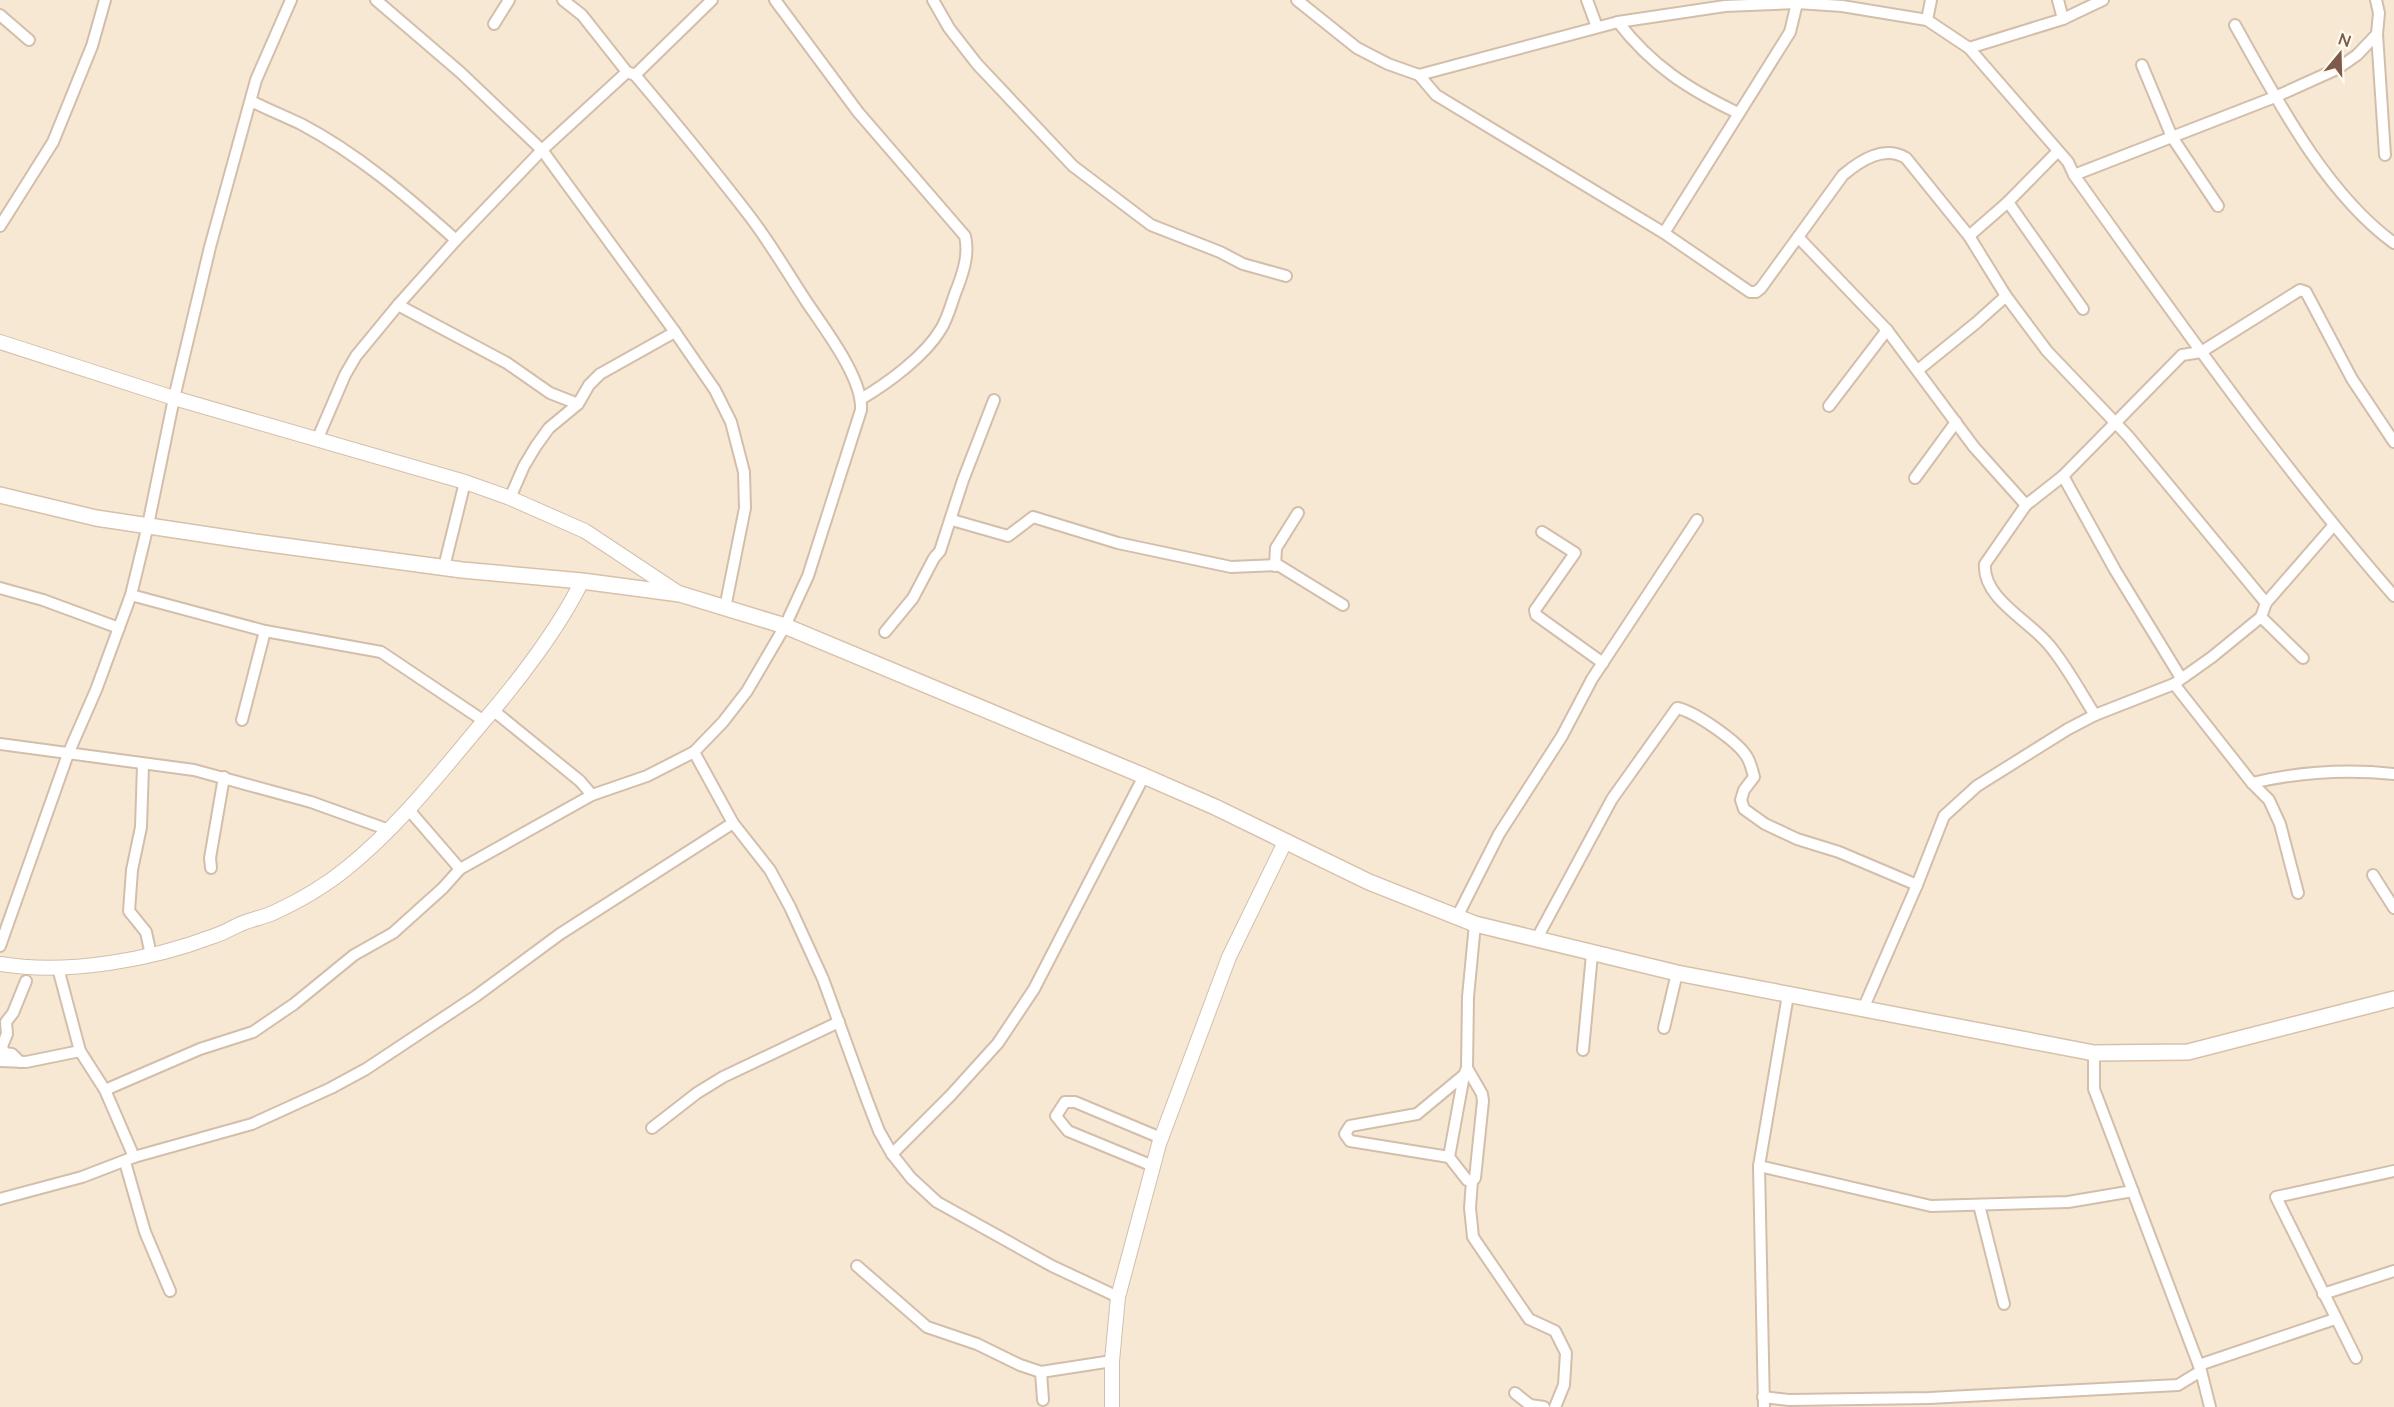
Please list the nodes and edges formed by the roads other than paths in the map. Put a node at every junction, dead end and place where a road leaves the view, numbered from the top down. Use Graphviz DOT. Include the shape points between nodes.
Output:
graph roads {
  1 [pos="105,0"];
  2 [pos="291,0"];
  3 [pos="376,0"];
  4 [pos="509,0"];
  5 [pos="563,0"];
  6 [pos="711,0"];
  7 [pos="775,0"];
  8 [pos="933,0"];
  9 [pos="1297,0"];
  10 [pos="1587,0"];
  11 [pos="1931,0"];
  12 [pos="2058,0"];
  13 [pos="2103,0"];
  14 [pos="2376,0"];
  15 [pos="1724,3"];
  16 [pos="1797,3"];
  17 [pos="1843,3"];
  18 [pos="0,15"];
  19 [pos="2063,19"];
  20 [pos="1927,20"];
  21 [pos="1618,22"];
  22 [pos="494,24"];
  23 [pos="2235,25"];
  24 [pos="1597,27"];
  25 [pos="2377,34"];
  26 [pos="29,40"];
  27 [pos="1969,48"];
  28 [pos="2142,65"];
  29 [pos="631,74"];
  30 [pos="1419,75"];
  31 [pos="2275,97"];
  32 [pos="250,101"];
  33 [pos="1738,113"];
  34 [pos="2172,137"];
  35 [pos="542,150"];
  36 [pos="2058,151"];
  37 [pos="2385,155"];
  38 [pos="2074,176"];
  39 [pos="2008,202"];
  40 [pos="2218,206"];
  41 [pos="0,226"];
  42 [pos="1664,232"];
  43 [pos="1969,236"];
  44 [pos="1798,237"];
  45 [pos="456,240"];
  46 [pos="2394,243"];
  47 [pos="1287,276"];
  48 [pos="2006,296"];
  49 [pos="398,305"];
  50 [pos="2083,309"];
  51 [pos="1887,330"];
  52 [pos="675,332"];
  53 [pos="0,342"];
  54 [pos="2201,352"];
  55 [pos="1918,370"];
  56 [pos="174,398"];
  57 [pos="861,399"];
  58 [pos="994,400"];
  59 [pos="578,404"];
  60 [pos="1829,406"];
  61 [pos="1956,422"];
  62 [pos="2115,422"];
  63 [pos="317,440"];
  64 [pos="2394,442"];
  65 [pos="2063,476"];
  66 [pos="1915,478"];
  67 [pos="465,482"];
  68 [pos="0,495"];
  69 [pos="510,498"];
  70 [pos="2026,505"];
  71 [pos="1298,513"];
  72 [pos="951,520"];
  73 [pos="1697,520"];
  74 [pos="148,525"];
  75 [pos="2333,526"];
  76 [pos="1542,532"];
  77 [pos="1275,566"];
  78 [pos="444,567"];
  79 [pos="582,581"];
  80 [pos="0,588"];
  81 [pos="680,594"];
  82 [pos="131,595"];
  83 [pos="2394,596"];
  84 [pos="2266,603"];
  85 [pos="1343,605"];
  86 [pos="725,608"];
  87 [pos="2261,617"];
  88 [pos="785,626"];
  89 [pos="119,628"];
  90 [pos="265,631"];
  91 [pos="885,632"];
  92 [pos="2303,658"];
  93 [pos="1603,663"];
  94 [pos="2178,681"];
  95 [pos="2095,715"];
  96 [pos="489,716"];
  97 [pos="242,720"];
  98 [pos="0,744"];
  99 [pos="694,752"];
  100 [pos="68,754"];
  101 [pos="143,765"];
  102 [pos="2394,774"];
  103 [pos="1144,776"];
  104 [pos="225,777"];
  105 [pos="2252,783"];
  106 [pos="592,795"];
  107 [pos="409,810"];
  108 [pos="733,823"];
  109 [pos="389,830"];
  110 [pos="1285,842"];
  111 [pos="211,868"];
  112 [pos="460,869"];
  113 [pos="2373,875"];
  114 [pos="1917,885"];
  115 [pos="2298,893"];
  116 [pos="2394,908"];
  117 [pos="1456,917"];
  118 [pos="1475,924"];
  119 [pos="1536,940"];
  120 [pos="0,946"];
  121 [pos="1592,954"];
  122 [pos="152,955"];
  123 [pos="0,964"];
  124 [pos="58,968"];
  125 [pos="1677,973"];
  126 [pos="26,981"];
  127 [pos="1788,995"];
  128 [pos="2394,999"];
  129 [pos="1863,1009"];
  130 [pos="839,1022"];
  131 [pos="1664,1029"];
  132 [pos="1583,1050"];
  133 [pos="80,1051"];
  134 [pos="2094,1053"];
  135 [pos="0,1061"];
  136 [pos="20,1062"];
  137 [pos="1466,1072"];
  138 [pos="105,1090"];
  139 [pos="652,1128"];
  140 [pos="1161,1138"];
  141 [pos="892,1154"];
  142 [pos="1449,1157"];
  143 [pos="130,1160"];
  144 [pos="1153,1166"];
  145 [pos="1759,1166"];
  146 [pos="2394,1171"];
  147 [pos="1472,1181"];
  148 [pos="2133,1191"];
  149 [pos="0,1199"];
  150 [pos="1979,1205"];
  151 [pos="857,1266"];
  152 [pos="2394,1271"];
  153 [pos="170,1291"];
  154 [pos="2323,1294"];
  155 [pos="1118,1297"];
  156 [pos="2004,1304"];
  157 [pos="2335,1319"];
  158 [pos="2356,1358"];
  159 [pos="1112,1361"];
  160 [pos="2200,1368"];
  161 [pos="1041,1372"];
  162 [pos="1515,1393"];
  163 [pos="1043,1400"];
  164 [pos="1763,1402"];
  165 [pos="1112,1407"];
  166 [pos="1544,1407"];
  167 [pos="1555,1407"];
  168 [pos="2210,1407"];
  1 -- 41 [label="street" via="92,46 54,142"];
  2 -- 32 [label="street"];
  3 -- 35 [label="street"];
  4 -- 22 [label="street"];
  5 -- 29 [label="street" via="582,15"];
  6 -- 29 [label="street"];
  7 -- 57 [label="street" via="858,112 965,236 967,244 958,285 942,327 933,340"];
  8 -- 47 [label="street" via="977,64 1073,166 1152,225 1243,264"];
  9 -- 30 [label="street" via="1357,48"];
  10 -- 24 [label="street"];
  11 -- 20 [label="street"];
  12 -- 19 [label="street"];
  13 -- 19 [label="street"];
  14 -- 25 [label="street"];
  15 -- 16 [label="street"];
  15 -- 21 [label="street"];
  16 -- 17 [label="street"];
  16 -- 33 [label="street" via="1790,32"];
  17 -- 20 [label="street"];
  18 -- 26 [label="street"];
  19 -- 27 [label="street"];
  20 -- 27 [label="street"];
  21 -- 24 [label="street"];
  21 -- 33 [label="street" via="1676,80"];
  23 -- 31 [label="street"];
  24 -- 30 [label="street"];
  25 -- 31 [label="street" via="2337,69"];
  25 -- 37 [label="street"];
  27 -- 36 [label="street"];
  28 -- 34 [label="street"];
  29 -- 35 [label="street"];
  29 -- 57 [label="street" via="693,142 748,214 840,351"];
  30 -- 42 [label="street" via="1436,95"];
  31 -- 34 [label="street"];
  31 -- 46 [label="street" via="2331,180"];
  32 -- 45 [label="street" via="302,125 356,158"];
  32 -- 56 [label="street"];
  33 -- 42 [label="street"];
  34 -- 38 [label="street"];
  34 -- 40 [label="street"];
  35 -- 45 [label="street"];
  35 -- 52 [label="street"];
  36 -- 38 [label="street"];
  36 -- 39 [label="street"];
  38 -- 54 [label="street"];
  39 -- 43 [label="street"];
  39 -- 50 [label="street"];
  42 -- 44 [label="street" via="1756,292"];
  43 -- 44 [label="street" via="1906,158 1895,152 1858,163 1843,175"];
  43 -- 48 [label="street"];
  44 -- 51 [label="street"];
  45 -- 49 [label="street"];
  48 -- 55 [label="street"];
  48 -- 62 [label="street" via="2047,351"];
  49 -- 59 [label="street" via="507,363 550,393"];
  49 -- 63 [label="street" via="356,356"];
  51 -- 55 [label="street"];
  51 -- 60 [label="street"];
  52 -- 59 [label="street" via="600,374"];
  52 -- 86 [label="street" via="715,390 731,422 744,472 745,508"];
  53 -- 56 [label="street"];
  54 -- 62 [label="street" via="2182,355"];
  54 -- 64 [label="street" via="2249,320 2304,291 2352,379"];
  54 -- 75 [label="street"];
  55 -- 61 [label="street"];
  56 -- 63 [label="street"];
  56 -- 74 [label="street"];
  57 -- 88 [label="street" via="861,410 808,576"];
  58 -- 72 [label="street"];
  59 -- 69 [label="street" via="549,428 524,466"];
  61 -- 66 [label="street"];
  61 -- 70 [label="street"];
  62 -- 65 [label="street"];
  62 -- 84 [label="street"];
  63 -- 67 [label="street"];
  65 -- 70 [label="street"];
  65 -- 94 [label="street"];
  67 -- 69 [label="street"];
  67 -- 78 [label="street"];
  68 -- 74 [label="main road" via="96,518"];
  69 -- 81 [label="street" via="585,531"];
  70 -- 95 [label="street" via="1985,564 1984,574 2011,611 2048,643"];
  71 -- 77 [label="street" via="1276,548"];
  72 -- 77 [label="street" via="1008,536 1033,518 1118,543 1231,567"];
  72 -- 91 [label="street" via="940,551 913,598"];
  73 -- 93 [label="street"];
  74 -- 78 [label="main road"];
  74 -- 82 [label="street"];
  75 -- 83 [label="street"];
  75 -- 84 [label="street"];
  76 -- 93 [label="street" via="1575,553 1535,610 1536,615"];
  77 -- 85 [label="street"];
  78 -- 79 [label="main road"];
  79 -- 81 [label="main road"];
  79 -- 96 [label="street"];
  80 -- 89 [label="street"];
  81 -- 86 [label="main road"];
  82 -- 89 [label="street"];
  82 -- 90 [label="street"];
  84 -- 87 [label="street"];
  86 -- 88 [label="main road"];
  87 -- 92 [label="street"];
  87 -- 94 [label="street"];
  88 -- 99 [label="street" via="747,691"];
  88 -- 103 [label="main road"];
  89 -- 100 [label="street"];
  90 -- 96 [label="street" via="381,652"];
  90 -- 97 [label="street"];
  93 -- 117 [label="street" via="1499,834"];
  94 -- 95 [label="street"];
  94 -- 105 [label="street"];
  95 -- 114 [label="street" via="1977,786 1952,807 1944,816"];
  96 -- 106 [label="street" via="580,781"];
  96 -- 107 [label="street"];
  98 -- 100 [label="street"];
  99 -- 106 [label="street" via="647,776"];
  99 -- 108 [label="street"];
  100 -- 101 [label="street"];
  100 -- 120 [label="street"];
  101 -- 104 [label="street"];
  101 -- 122 [label="street" via="141,827 129,911 146,932"];
  102 -- 105 [label="street" via="2339,772"];
  103 -- 110 [label="main road"];
  103 -- 141 [label="street" via="1034,989 998,1043"];
  104 -- 109 [label="street"];
  104 -- 111 [label="street"];
  105 -- 115 [label="street" via="2269,800 2280,824"];
  106 -- 112 [label="street"];
  107 -- 109 [label="street"];
  107 -- 112 [label="street"];
  108 -- 130 [label="street" via="770,870 790,907"];
  108 -- 143 [label="street" via="560,934 366,1069 252,1124"];
  109 -- 122 [label="street" via="346,869 303,899 213,937"];
  110 -- 117 [label="main road"];
  110 -- 140 [label="street" via="1229,957"];
  112 -- 138 [label="street" via="393,933 354,955 253,1032 200,1049"];
  113 -- 116 [label="street"];
  114 -- 119 [label="street" via="1765,824 1744,809 1743,790 1754,777 1746,755 1713,728 1677,708 1611,799"];
  114 -- 129 [label="street"];
  117 -- 118 [label="main road"];
  118 -- 119 [label="main road"];
  118 -- 137 [label="street"];
  119 -- 121 [label="main road"];
  121 -- 125 [label="main road"];
  121 -- 132 [label="street"];
  122 -- 124 [label="street"];
  123 -- 124 [label="street"];
  124 -- 133 [label="street"];
  125 -- 127 [label="main road"];
  125 -- 131 [label="street"];
  126 -- 136 [label="street" via="6,1022 2,1046 4,1053 12,1054"];
  127 -- 129 [label="main road"];
  127 -- 145 [label="street"];
  128 -- 134 [label="main road" via="2188,1052"];
  129 -- 134 [label="main road"];
  130 -- 139 [label="street" via="723,1077"];
  130 -- 141 [label="street" via="871,1111"];
  133 -- 136 [label="street"];
  133 -- 138 [label="street"];
  134 -- 148 [label="street" via="2094,1089"];
  135 -- 136 [label="street"];
  137 -- 142 [label="street"];
  137 -- 142 [label="street" via="1417,1114 1350,1126 1345,1134 1350,1141"];
  137 -- 147 [label="street" via="1483,1101"];
  138 -- 143 [label="street"];
  140 -- 144 [label="street"];
  140 -- 144 [label="street" via="1075,1102 1065,1102 1056,1116 1068,1131"];
  141 -- 155 [label="street" via="937,1202 1052,1266"];
  142 -- 147 [label="street"];
  143 -- 149 [label="street"];
  143 -- 153 [label="street" via="145,1232"];
  144 -- 155 [label="street"];
  145 -- 150 [label="street" via="1930,1206"];
  145 -- 164 [label="street"];
  146 -- 154 [label="street" via="2276,1197"];
  147 -- 167 [label="street" via="1473,1237 1529,1319 1555,1331 1566,1353 1564,1385"];
  148 -- 150 [label="street" via="2068,1203"];
  148 -- 160 [label="street"];
  150 -- 156 [label="street"];
  151 -- 161 [label="street" via="927,1327"];
  152 -- 154 [label="street"];
  154 -- 157 [label="street"];
  155 -- 159 [label="street"];
  157 -- 158 [label="street"];
  157 -- 160 [label="street"];
  159 -- 161 [label="street"];
  159 -- 165 [label="street"];
  160 -- 164 [label="street" via="2178,1385"];
  160 -- 168 [label="street"];
  161 -- 163 [label="street"];
  162 -- 166 [label="street" via="1530,1405"];
}
